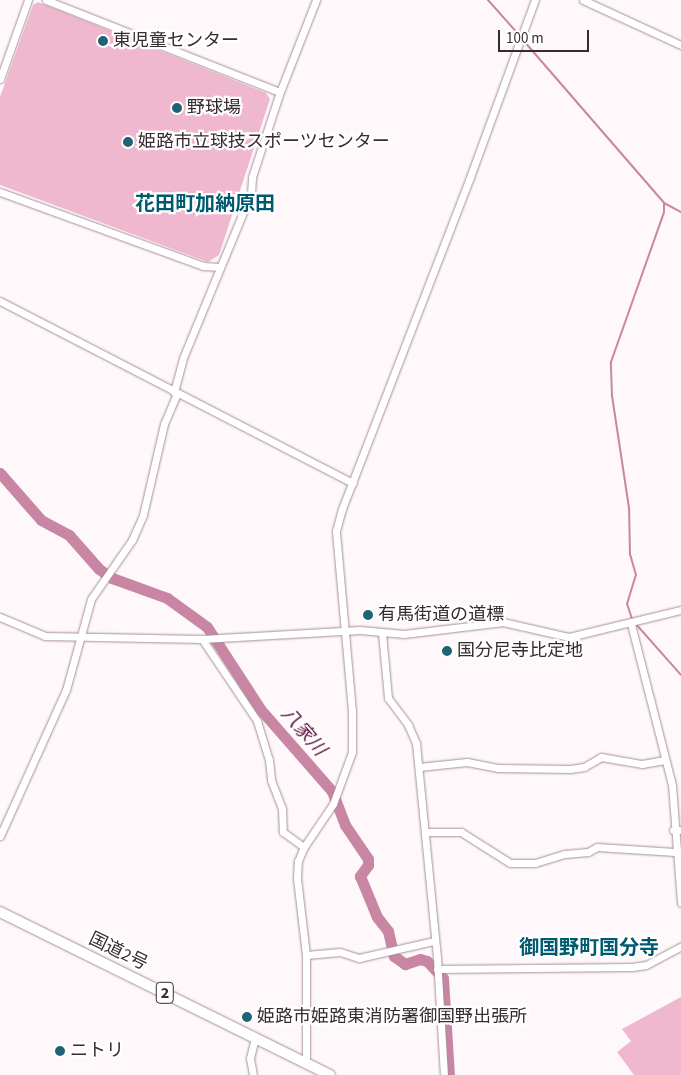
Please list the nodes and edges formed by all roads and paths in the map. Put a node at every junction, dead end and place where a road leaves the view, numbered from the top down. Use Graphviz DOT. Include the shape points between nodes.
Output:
graph roads {
  1 [pos="28,0"];
  2 [pos="46,0"];
  3 [pos="316,0"];
  4 [pos="535,0"];
  5 [pos="583,0"];
  6 [pos="681,45"];
  7 [pos="0,79"];
  8 [pos="280,92"];
  9 [pos="0,192"];
  10 [pos="220,267"];
  11 [pos="0,301"];
  12 [pos="176,393"];
  13 [pos="353,483"];
  14 [pos="681,610"];
  15 [pos="0,617"];
  16 [pos="631,624"];
  17 [pos="345,630"];
  18 [pos="382,633"];
  19 [pos="82,637"];
  20 [pos="202,639"];
  21 [pos="665,760"];
  22 [pos="419,766"];
  23 [pos="677,830"];
  24 [pos="425,832"];
  25 [pos="0,836"];
  26 [pos="304,847"];
  27 [pos="675,852"];
  28 [pos="681,903"];
  29 [pos="0,912"];
  30 [pos="434,941"];
  31 [pos="681,946"];
  32 [pos="306,955"];
  33 [pos="437,969"];
  34 [pos="255,1038"];
  35 [pos="306,1063"];
  36 [pos="253,1075"];
  37 [pos="330,1075"];
  38 [pos="444,1075"];
  1 -- 7 [label="street"];
  2 -- 8 [label="street"];
  3 -- 8 [label="street"];
  4 -- 13 [label="street"];
  5 -- 6 [label="street"];
  8 -- 10 [label="street" via="252,177 251,193"];
  9 -- 10 [label="street" via="203,266"];
  10 -- 12 [label="street" via="183,358"];
  11 -- 12 [label="street"];
  12 -- 13 [label="street"];
  12 -- 19 [label="street" via="164,424 143,515 132,540 92,599"];
  13 -- 17 [label="street" via="336,531"];
  14 -- 16 [label="street"];
  15 -- 19 [label="street" via="45,636"];
  16 -- 18 [label="street" via="569,637 503,622 404,634"];
  16 -- 21 [label="street"];
  17 -- 18 [label="street"];
  17 -- 20 [label="street"];
  17 -- 26 [label="street" via="352,752 333,804"];
  18 -- 22 [label="street" via="388,698 408,725 416,743"];
  19 -- 20 [label="street"];
  19 -- 25 [label="street" via="66,690"];
  20 -- 26 [label="street" via="257,722 269,760 271,780 282,808 283,832"];
  21 -- 22 [label="street" via="642,764 601,757 584,767 570,769 498,768 466,762"];
  21 -- 23 [label="street" via="672,785"];
  22 -- 24 [label="street"];
  23 -- 27 [label="street"];
  24 -- 27 [label="street" via="461,832 510,863 535,863 566,854 588,852 597,847"];
  24 -- 30 [label="street"];
  26 -- 32 [label="street" via="297,878"];
  27 -- 28 [label="street"];
  29 -- 34 [label="highway, 国道2号 / 2"];
  30 -- 32 [label="street" via="359,958 340,952"];
  30 -- 33 [label="street"];
  31 -- 33 [label="street" via="646,965 632,967"];
  32 -- 35 [label="street"];
  33 -- 38 [label="street"];
  34 -- 35 [label="highway, 国道2号 / 2"];
  34 -- 36 [label="street" via="250,1058"];
  35 -- 37 [label="highway, 国道2号 / 2"];
}
